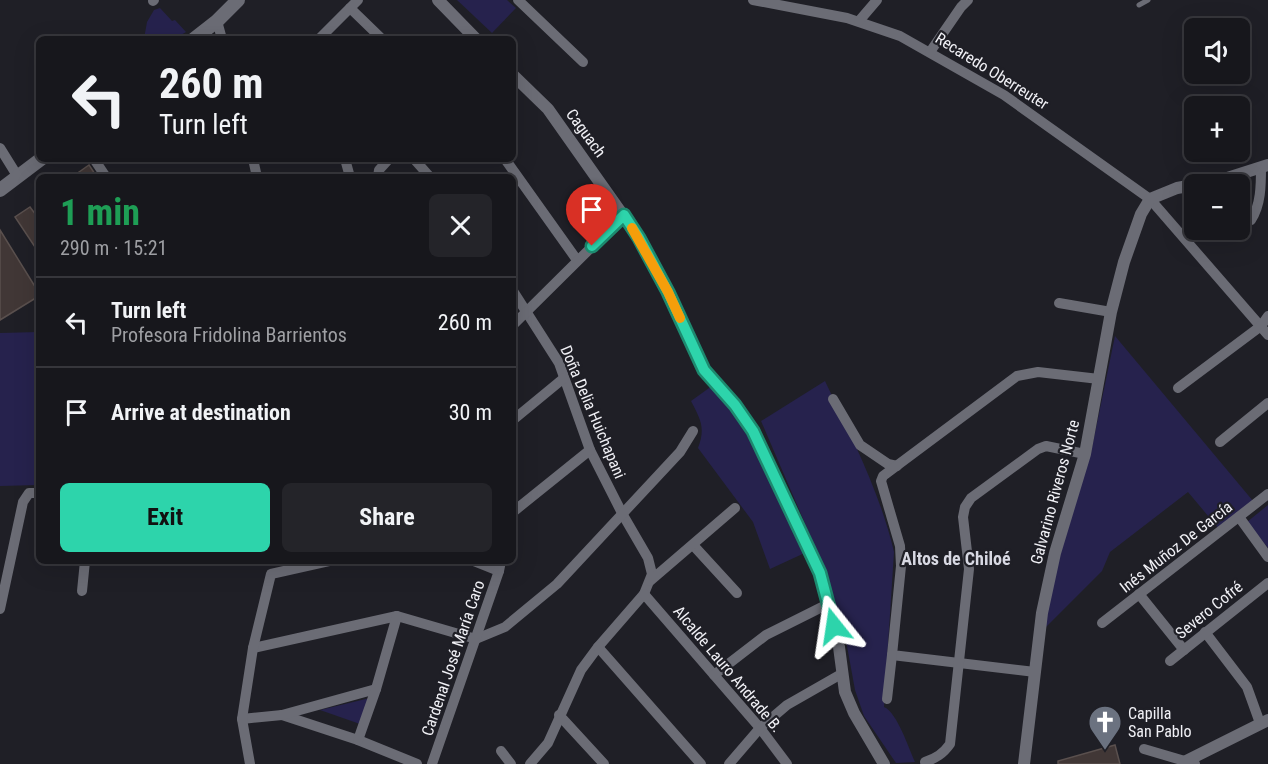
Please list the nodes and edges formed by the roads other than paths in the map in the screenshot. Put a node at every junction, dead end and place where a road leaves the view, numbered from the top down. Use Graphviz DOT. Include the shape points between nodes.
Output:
graph roads {
  1 [pos="238,0"];
  2 [pos="438,0"];
  3 [pos="518,0"];
  4 [pos="754,0"];
  5 [pos="877,0"];
  6 [pos="968,0"];
  7 [pos="1148,0"];
  8 [pos="354,4"];
  9 [pos="1139,5"];
  10 [pos="217,21"];
  11 [pos="859,21"];
  12 [pos="198,36"];
  13 [pos="221,36"];
  14 [pos="322,36"];
  15 [pos="380,36"];
  16 [pos="473,36"];
  17 [pos="930,52"];
  18 [pos="583,62"];
  19 [pos="516,78"];
  20 [pos="0,148"];
  21 [pos="38,162"];
  22 [pos="417,162"];
  23 [pos="1265,166"];
  24 [pos="427,174"];
  25 [pos="516,174"];
  26 [pos="1240,174"];
  27 [pos="18,177"];
  28 [pos="1184,187"];
  29 [pos="0,190"];
  30 [pos="1150,200"];
  31 [pos="624,215"];
  32 [pos="1251,220"];
  33 [pos="577,260"];
  34 [pos="516,296"];
  35 [pos="1059,303"];
  36 [pos="526,311"];
  37 [pos="1111,312"];
  38 [pos="1268,316"];
  39 [pos="516,322"];
  40 [pos="1261,326"];
  41 [pos="1268,335"];
  42 [pos="564,378"];
  43 [pos="1100,379"];
  44 [pos="1178,388"];
  45 [pos="833,399"];
  46 [pos="1268,403"];
  47 [pos="516,418"];
  48 [pos="693,431"];
  49 [pos="1220,442"];
  50 [pos="590,450"];
  51 [pos="1085,454"];
  52 [pos="897,466"];
  53 [pos="34,493"];
  54 [pos="1268,494"];
  55 [pos="735,508"];
  56 [pos="516,510"];
  57 [pos="623,515"];
  58 [pos="1239,517"];
  59 [pos="693,545"];
  60 [pos="1268,557"];
  61 [pos="85,564"];
  62 [pos="316,564"];
  63 [pos="500,566"];
  64 [pos="650,581"];
  65 [pos="1267,586"];
  66 [pos="82,591"];
  67 [pos="737,593"];
  68 [pos="644,594"];
  69 [pos="1139,594"];
  70 [pos="828,604"];
  71 [pos="0,609"];
  72 [pos="397,616"];
  73 [pos="1102,623"];
  74 [pos="1205,632"];
  75 [pos="476,639"];
  76 [pos="597,646"];
  77 [pos="253,648"];
  78 [pos="1184,650"];
  79 [pos="891,655"];
  80 [pos="1170,661"];
  81 [pos="959,663"];
  82 [pos="1035,672"];
  83 [pos="843,674"];
  84 [pos="714,675"];
  85 [pos="376,689"];
  86 [pos="888,699"];
  87 [pos="282,715"];
  88 [pos="559,715"];
  89 [pos="242,719"];
  90 [pos="1264,721"];
  91 [pos="760,728"];
  92 [pos="358,741"];
  93 [pos="1144,749"];
  94 [pos="501,751"];
  95 [pos="925,762"];
  96 [pos="1189,763"];
  97 [pos="250,764"];
  98 [pos="417,764"];
  99 [pos="432,764"];
  100 [pos="511,764"];
  101 [pos="530,764"];
  102 [pos="604,764"];
  103 [pos="701,764"];
  104 [pos="729,764"];
  105 [pos="787,764"];
  106 [pos="884,764"];
  107 [pos="1024,764"];
  1 -- 10 [label="main road"];
  2 -- 16 [label="street"];
  3 -- 18 [label="street"];
  4 -- 11 [label="street, Recaredo Oberreuter"];
  5 -- 11 [label="street"];
  6 -- 17 [label="street"];
  7 -- 9 [label="lane"];
  8 -- 14 [label="street"];
  8 -- 15 [label="street"];
  10 -- 12 [label="main road"];
  10 -- 13 [label="street"];
  11 -- 17 [label="street, Recaredo Oberreuter"];
  17 -- 30 [label="street, Recaredo Oberreuter" via="1004,95"];
  19 -- 31 [label="street, Caguach" via="548,109"];
  20 -- 27 [label="street"];
  21 -- 27 [label="main road"];
  22 -- 24 [label="street"];
  23 -- 26 [label="street"];
  23 -- 32 [label="street" via="1256,213"];
  25 -- 33 [label="street"];
  27 -- 29 [label="main road"];
  28 -- 30 [label="street"];
  30 -- 37 [label="street, Galvarino Riveros Norte" via="1141,214"];
  30 -- 40 [label="street, Recaredo Oberreuter"];
  31 -- 33 [label="street"];
  31 -- 70 [label="street, Caguach" via="668,292 704,370 753,431 820,573"];
  33 -- 36 [label="street"];
  34 -- 36 [label="street, Doña Delia Huichapani"];
  35 -- 37 [label="street"];
  36 -- 39 [label="street"];
  36 -- 42 [label="street, Doña Delia Huichapani" via="559,363"];
  37 -- 43 [label="street, Galvarino Riveros Norte"];
  38 -- 40 [label="street"];
  40 -- 41 [label="street, Recaredo Oberreuter"];
  40 -- 44 [label="street"];
  42 -- 47 [label="street"];
  42 -- 50 [label="street, Doña Delia Huichapani"];
  43 -- 51 [label="street, Galvarino Riveros Norte"];
  43 -- 52 [label="street" via="1038,372 1017,376"];
  45 -- 52 [label="street" via="860,445"];
  46 -- 49 [label="street"];
  48 -- 57 [label="street" via="680,452"];
  50 -- 56 [label="street"];
  50 -- 57 [label="street, Doña Delia Huichapani"];
  51 -- 81 [label="street" via="1038,449 971,498 965,507 969,569"];
  51 -- 82 [label="street, Galvarino Riveros Norte" via="1055,552"];
  52 -- 79 [label="street" via="881,481 900,546"];
  53 -- 71 [label="street" via="23,502"];
  54 -- 58 [label="street, Inés Muñoz De García"];
  55 -- 59 [label="street"];
  57 -- 64 [label="street, Doña Delia Huichapani" via="648,558"];
  57 -- 75 [label="street" via="530,609 505,627"];
  58 -- 60 [label="street"];
  58 -- 69 [label="street, Inés Muñoz De García"];
  59 -- 64 [label="street"];
  59 -- 67 [label="street"];
  61 -- 66 [label="street"];
  62 -- 77 [label="street" via="271,574"];
  63 -- 75 [label="street, Cardenal José María Caro"];
  64 -- 68 [label="street"];
  65 -- 74 [label="street, Severo Cofré"];
  68 -- 76 [label="street"];
  68 -- 84 [label="street, Alcalde Lauro Andrade B."];
  69 -- 73 [label="street, Inés Muñoz De García"];
  69 -- 78 [label="street"];
  70 -- 83 [label="street, Caguach"];
  70 -- 84 [label="street" via="766,635"];
  72 -- 75 [label="street"];
  72 -- 77 [label="street"];
  72 -- 85 [label="street"];
  74 -- 78 [label="street, Severo Cofré"];
  74 -- 90 [label="street" via="1247,687"];
  75 -- 99 [label="street, Cardenal José María Caro"];
  76 -- 88 [label="street"];
  76 -- 103 [label="street"];
  77 -- 89 [label="street"];
  78 -- 80 [label="street, Severo Cofré"];
  79 -- 81 [label="street"];
  79 -- 86 [label="street"];
  81 -- 82 [label="street"];
  81 -- 95 [label="street" via="950,744 937,758"];
  82 -- 107 [label="street, Galvarino Riveros Norte"];
  83 -- 91 [label="street" via="787,705"];
  83 -- 106 [label="street, Caguach" via="854,713"];
  84 -- 91 [label="street, Alcalde Lauro Andrade B."];
  85 -- 87 [label="street"];
  85 -- 92 [label="street"];
  87 -- 89 [label="street"];
  87 -- 92 [label="street"];
  88 -- 101 [label="street" via="548,743"];
  88 -- 102 [label="street"];
  89 -- 97 [label="street"];
  90 -- 96 [label="street"];
  91 -- 104 [label="street"];
  91 -- 105 [label="street, Alcalde Lauro Andrade B."];
  92 -- 98 [label="street"];
  93 -- 96 [label="street"];
  94 -- 100 [label="street"];
}
